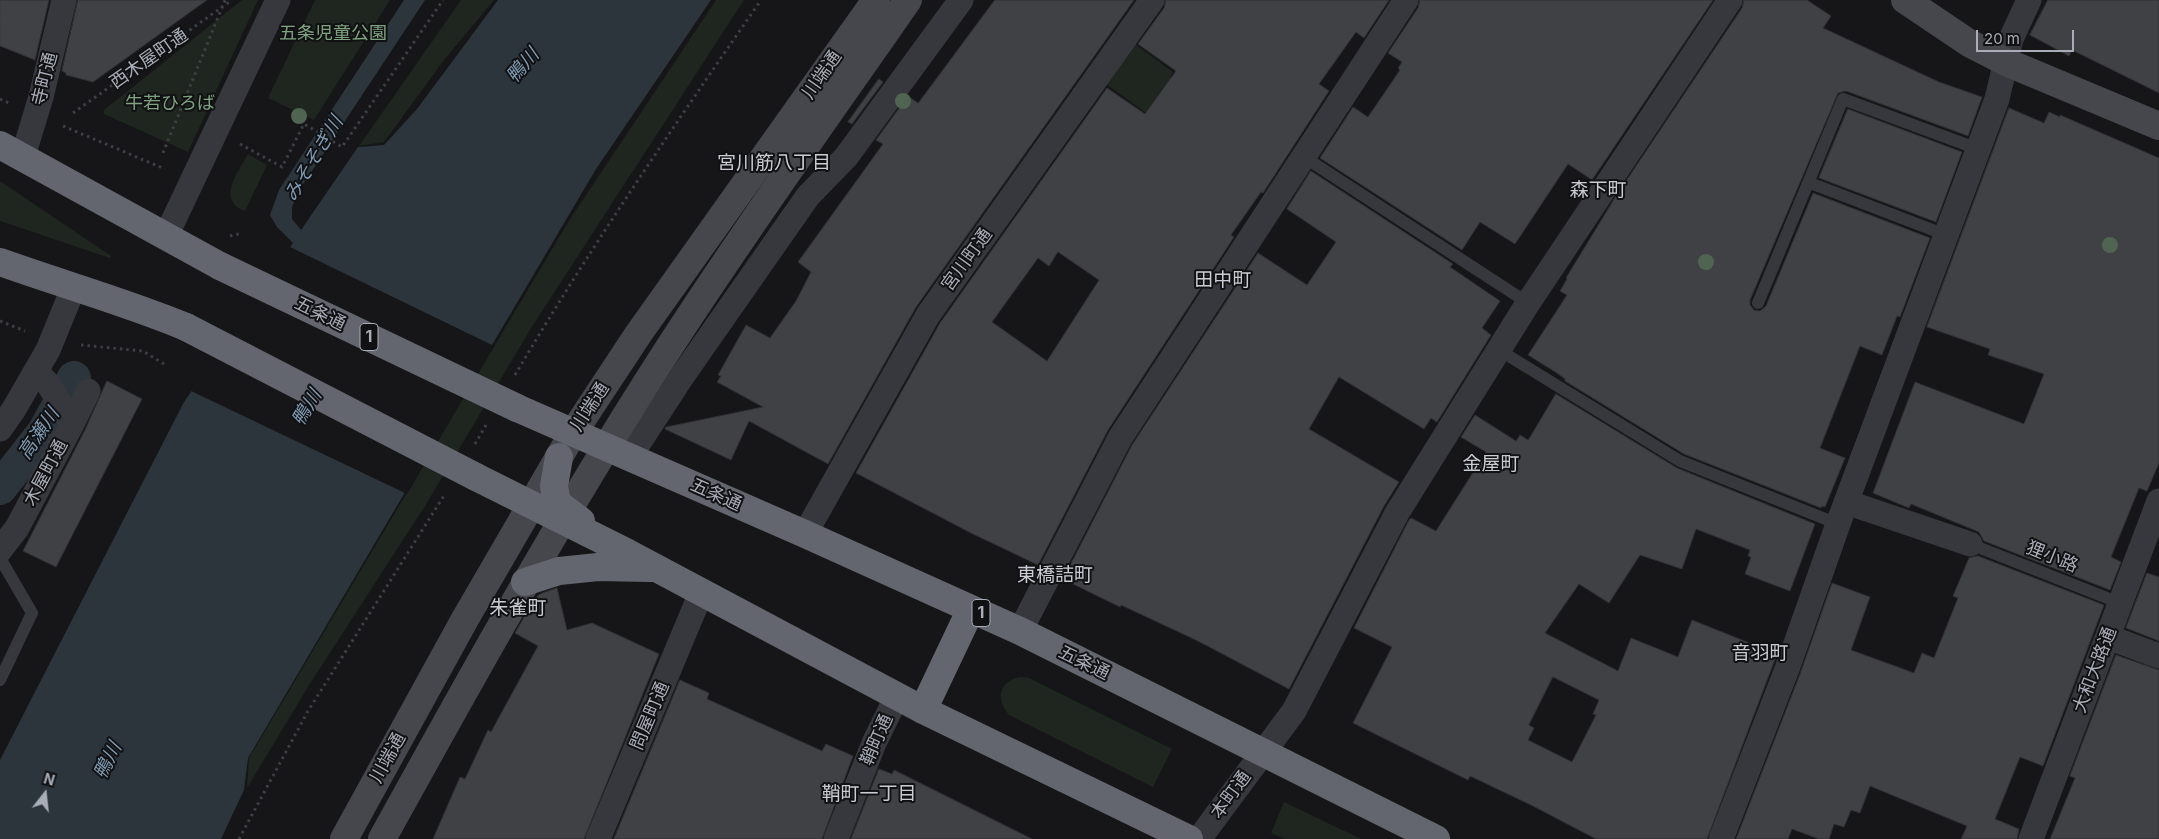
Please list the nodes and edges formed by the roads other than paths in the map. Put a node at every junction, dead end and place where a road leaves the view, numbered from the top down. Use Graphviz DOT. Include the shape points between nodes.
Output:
graph roads {
  1 [pos="64,0"];
  2 [pos="278,0"];
  3 [pos="876,0"];
  4 [pos="908,0"];
  5 [pos="961,0"];
  6 [pos="1152,0"];
  7 [pos="1406,0"];
  8 [pos="1730,0"];
  9 [pos="1905,0"];
  10 [pos="2029,0"];
  11 [pos="2006,62"];
  12 [pos="2159,126"];
  13 [pos="1978,149"];
  14 [pos="12,151"];
  15 [pos="1304,157"];
  16 [pos="1810,183"];
  17 [pos="1946,235"];
  18 [pos="166,236"];
  19 [pos="0,262"];
  20 [pos="73,289"];
  21 [pos="1758,303"];
  22 [pos="1528,304"];
  23 [pos="1499,350"];
  24 [pos="42,378"];
  25 [pos="88,391"];
  26 [pos="70,421"];
  27 [pos="0,429"];
  28 [pos="573,432"];
  29 [pos="618,452"];
  30 [pos="559,457"];
  31 [pos="2159,501"];
  32 [pos="531,505"];
  33 [pos="1842,513"];
  34 [pos="564,515"];
  35 [pos="805,534"];
  36 [pos="1970,544"];
  37 [pos="0,550"];
  38 [pos="0,558"];
  39 [pos="654,568"];
  40 [pos="525,582"];
  41 [pos="701,593"];
  42 [pos="2120,604"];
  43 [pos="971,609"];
  44 [pos="1020,631"];
  45 [pos="2108,637"];
  46 [pos="2159,656"];
  47 [pos="0,680"];
  48 [pos="897,696"];
  49 [pos="923,710"];
  50 [pos="1262,751"];
  51 [pos="344,839"];
  52 [pos="382,839"];
  53 [pos="598,839"];
  54 [pos="836,839"];
  55 [pos="1189,839"];
  56 [pos="1199,839"];
  57 [pos="1436,839"];
  58 [pos="1721,839"];
  59 [pos="2031,839"];
  1 -- 14 [label="street, 寺町通" via="36,114"];
  2 -- 18 [label="street"];
  3 -- 28 [label="street, 川端通" via="639,333"];
  4 -- 29 [label="street, 川端通" via="663,357"];
  5 -- 29 [label="street" via="846,157 808,196 683,375"];
  6 -- 35 [label="street, 宮川町通" via="928,315"];
  7 -- 15 [label="street"];
  8 -- 22 [label="street, 本町通"];
  9 -- 11 [label="street" via="1969,43"];
  10 -- 11 [label="street" via="2011,39"];
  11 -- 12 [label="street"];
  11 -- 13 [label="street" via="1997,99"];
  13 -- 16 [label="lane" via="1843,99"];
  13 -- 17 [label="street"];
  14 -- 18 [label="highway, 五条通 / 1"];
  15 -- 22 [label="lane"];
  15 -- 44 [label="street" via="1120,438"];
  16 -- 17 [label="lane"];
  16 -- 21 [label="lane"];
  17 -- 33 [label="street"];
  18 -- 28 [label="highway, 五条通 / 1, bridge" via="220,266"];
  19 -- 20 [label="highway"];
  20 -- 24 [label="street" via="48,350"];
  20 -- 32 [label="highway, bridge" via="186,327"];
  22 -- 23 [label="street, 本町通"];
  23 -- 33 [label="lane" via="1680,461"];
  23 -- 50 [label="street, 本町通" via="1397,513 1294,711"];
  24 -- 26 [label="street, 木屋町通"];
  24 -- 27 [label="street"];
  25 -- 26 [label="street"];
  26 -- 37 [label="street, 木屋町通" via="17,528"];
  28 -- 29 [label="highway, 五条通 / 1"];
  28 -- 30 [label="street, 川端通"];
  29 -- 34 [label="street, 川端通"];
  29 -- 35 [label="highway, 五条通 / 1"];
  30 -- 32 [label="street, 川端通"];
  30 -- 34 [label="highway" via="554,486 557,503"];
  31 -- 42 [label="street, 大和大路通"];
  32 -- 34 [label="highway"];
  32 -- 51 [label="street, 川端通"];
  33 -- 36 [label="street"];
  33 -- 58 [label="street" via="1787,669"];
  34 -- 39 [label="highway"];
  34 -- 40 [label="street, 川端通"];
  35 -- 43 [label="highway, 五条通 / 1"];
  36 -- 42 [label="lane, 狸小路"];
  38 -- 47 [label="lane" via="32,613"];
  39 -- 40 [label="highway" via="598,567 558,571"];
  39 -- 41 [label="highway"];
  40 -- 52 [label="street, 川端通"];
  41 -- 48 [label="highway"];
  41 -- 53 [label="street, 問屋町通"];
  42 -- 45 [label="street, 大和大路通"];
  43 -- 44 [label="highway, 五条通 / 1"];
  43 -- 49 [label="highway"];
  44 -- 50 [label="highway, 五条通 / 1"];
  45 -- 46 [label="street"];
  45 -- 59 [label="street, 大和大路通"];
  48 -- 49 [label="highway"];
  48 -- 54 [label="street, 鞘町通"];
  49 -- 55 [label="highway"];
  50 -- 56 [label="street, 本町通"];
  50 -- 57 [label="highway, 五条通 / 1"];
}
